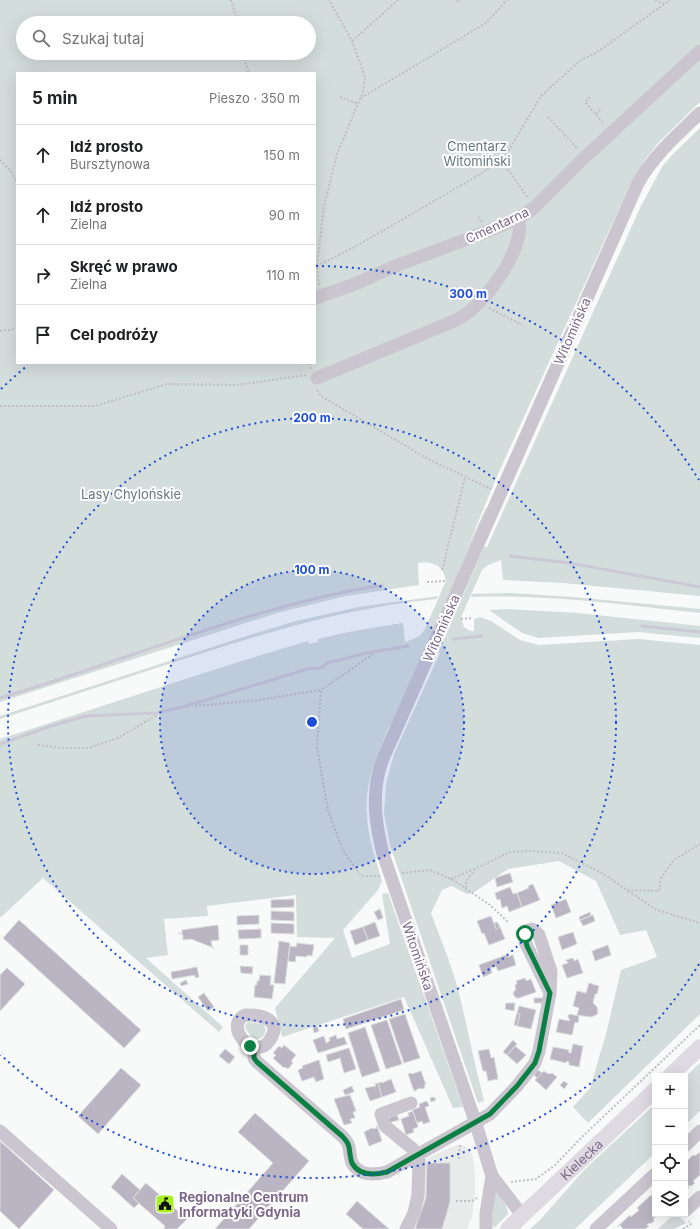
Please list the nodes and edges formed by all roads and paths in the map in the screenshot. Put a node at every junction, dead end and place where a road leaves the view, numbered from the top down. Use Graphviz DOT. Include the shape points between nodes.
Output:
graph roads {
  1 [pos="231,0"];
  2 [pos="329,0"];
  3 [pos="398,0"];
  4 [pos="457,0"];
  5 [pos="507,0"];
  6 [pos="655,0"];
  7 [pos="670,0"];
  8 [pos="460,3"];
  9 [pos="664,4"];
  10 [pos="236,16"];
  11 [pos="352,41"];
  12 [pos="700,51"];
  13 [pos="245,60"];
  14 [pos="249,72"];
  15 [pos="340,97"];
  16 [pos="590,97"];
  17 [pos="360,99"];
  18 [pos="358,104"];
  19 [pos="602,108"];
  20 [pos="700,113"];
  21 [pos="596,114"];
  22 [pos="548,117"];
  23 [pos="611,133"];
  24 [pos="585,157"];
  25 [pos="0,160"];
  26 [pos="500,160"];
  27 [pos="16,180"];
  28 [pos="528,198"];
  29 [pos="520,218"];
  30 [pos="317,266"];
  31 [pos="318,297"];
  32 [pos="479,303"];
  33 [pos="522,325"];
  34 [pos="16,329"];
  35 [pos="0,331"];
  36 [pos="315,376"];
  37 [pos="321,396"];
  38 [pos="0,406"];
  39 [pos="465,478"];
  40 [pos="503,488"];
  41 [pos="442,570"];
  42 [pos="446,581"];
  43 [pos="427,582"];
  44 [pos="473,618"];
  45 [pos="461,619"];
  46 [pos="373,654"];
  47 [pos="321,690"];
  48 [pos="195,706"];
  49 [pos="157,715"];
  50 [pos="38,745"];
  51 [pos="700,844"];
  52 [pos="475,869"];
  53 [pos="390,875"];
  54 [pos="451,879"];
  55 [pos="466,888"];
  56 [pos="627,890"];
  57 [pos="508,922"];
  58 [pos="700,923"];
  59 [pos="550,993"];
  60 [pos="700,1025"];
  61 [pos="700,1047"];
  62 [pos="254,1048"];
  63 [pos="673,1073"];
  64 [pos="652,1093"];
  65 [pos="411,1103"];
  66 [pos="475,1121"];
  67 [pos="0,1131"];
  68 [pos="700,1131"];
  69 [pos="460,1142"];
  70 [pos="686,1145"];
  71 [pos="416,1156"];
  72 [pos="459,1159"];
  73 [pos="492,1176"];
  74 [pos="652,1177"];
  75 [pos="506,1182"];
  76 [pos="481,1195"];
  77 [pos="700,1197"];
  78 [pos="456,1201"];
  79 [pos="688,1208"];
  80 [pos="522,1215"];
  81 [pos="111,1229"];
  82 [pos="406,1229"];
  83 [pos="486,1229"];
  84 [pos="508,1229"];
  85 [pos="596,1229"];
  1 -- 10 [label="path"];
  2 -- 11 [label="path"];
  3 -- 11 [label="path"];
  4 -- 8 [label="path"];
  5 -- 17 [label="path" via="486,23"];
  6 -- 9 [label="path"];
  7 -- 9 [label="path"];
  9 -- 26 [label="path" via="596,53 581,60 541,96 509,150"];
  11 -- 17 [label="path" via="365,76"];
  12 -- 23 [label="street, Cmentarna"];
  13 -- 14 [label="path"];
  15 -- 18 [label="path"];
  16 -- 21 [label="path" via="585,102"];
  17 -- 18 [label="path"];
  18 -- 30 [label="path" via="337,154 324,206"];
  19 -- 21 [label="path"];
  20 -- 40 [label="street, Witomińska" via="664,147 640,179"];
  21 -- 23 [label="path"];
  22 -- 24 [label="path"];
  23 -- 24 [label="street, Cmentarna"];
  24 -- 29 [label="street, Cmentarna" via="534,208"];
  25 -- 27 [label="path"];
  26 -- 28 [label="path"];
  26 -- 30 [label="path" via="479,175 360,244"];
  29 -- 31 [label="street, Cmentarna"];
  29 -- 32 [label="street" via="520,233 512,256"];
  30 -- 31 [label="path"];
  32 -- 33 [label="path"];
  32 -- 36 [label="street" via="454,321"];
  34 -- 35 [label="path"];
  36 -- 38 [label="path" via="237,385 167,384 95,406"];
  37 -- 39 [label="path"];
  39 -- 40 [label="path" via="491,490"];
  39 -- 41 [label="path"];
  40 -- 53 [label="street, Witomińska" via="379,770 376,820 382,854"];
  42 -- 43 [label="path"];
  44 -- 45 [label="path"];
  46 -- 47 [label="path"];
  47 -- 48 [label="path" via="259,700"];
  47 -- 53 [label="path" via="317,747 328,811 343,850 361,876"];
  49 -- 50 [label="path" via="118,738 88,748"];
  51 -- 56 [label="path" via="674,860 661,878 659,891"];
  52 -- 54 [label="path"];
  52 -- 55 [label="path" via="466,882"];
  52 -- 56 [label="path" via="510,852 561,853 602,873"];
  53 -- 54 [label="path" via="430,870"];
  53 -- 66 [label="street, Witomińska"];
  54 -- 55 [label="path"];
  55 -- 57 [label="path"];
  56 -- 58 [label="path" via="657,910"];
  59 -- 66 [label="street" via="535,1063 490,1114"];
  60 -- 75 [label="path" via="554,1166 536,1179"];
  61 -- 63 [label="main road"];
  62 -- 71 [label="street" via="254,1058 257,1062 342,1136 349,1147 352,1162 358,1170 367,1174 387,1172"];
  64 -- 80 [label="main road, Kielecka"];
  65 -- 71 [label="street" via="381,1114 385,1126 413,1149"];
  66 -- 71 [label="street"];
  66 -- 73 [label="street, Witomińska"];
  67 -- 81 [label="street"];
  68 -- 70 [label="street"];
  69 -- 72 [label="path"];
  71 -- 82 [label="street" via="419,1161 418,1195 414,1214"];
  73 -- 80 [label="street, Witomińska"];
  73 -- 83 [label="street, Witomińska"];
  74 -- 85 [label="street"];
  76 -- 78 [label="path" via="472,1201"];
  77 -- 79 [label="street"];
  80 -- 84 [label="main road, Kielecka"];
}
